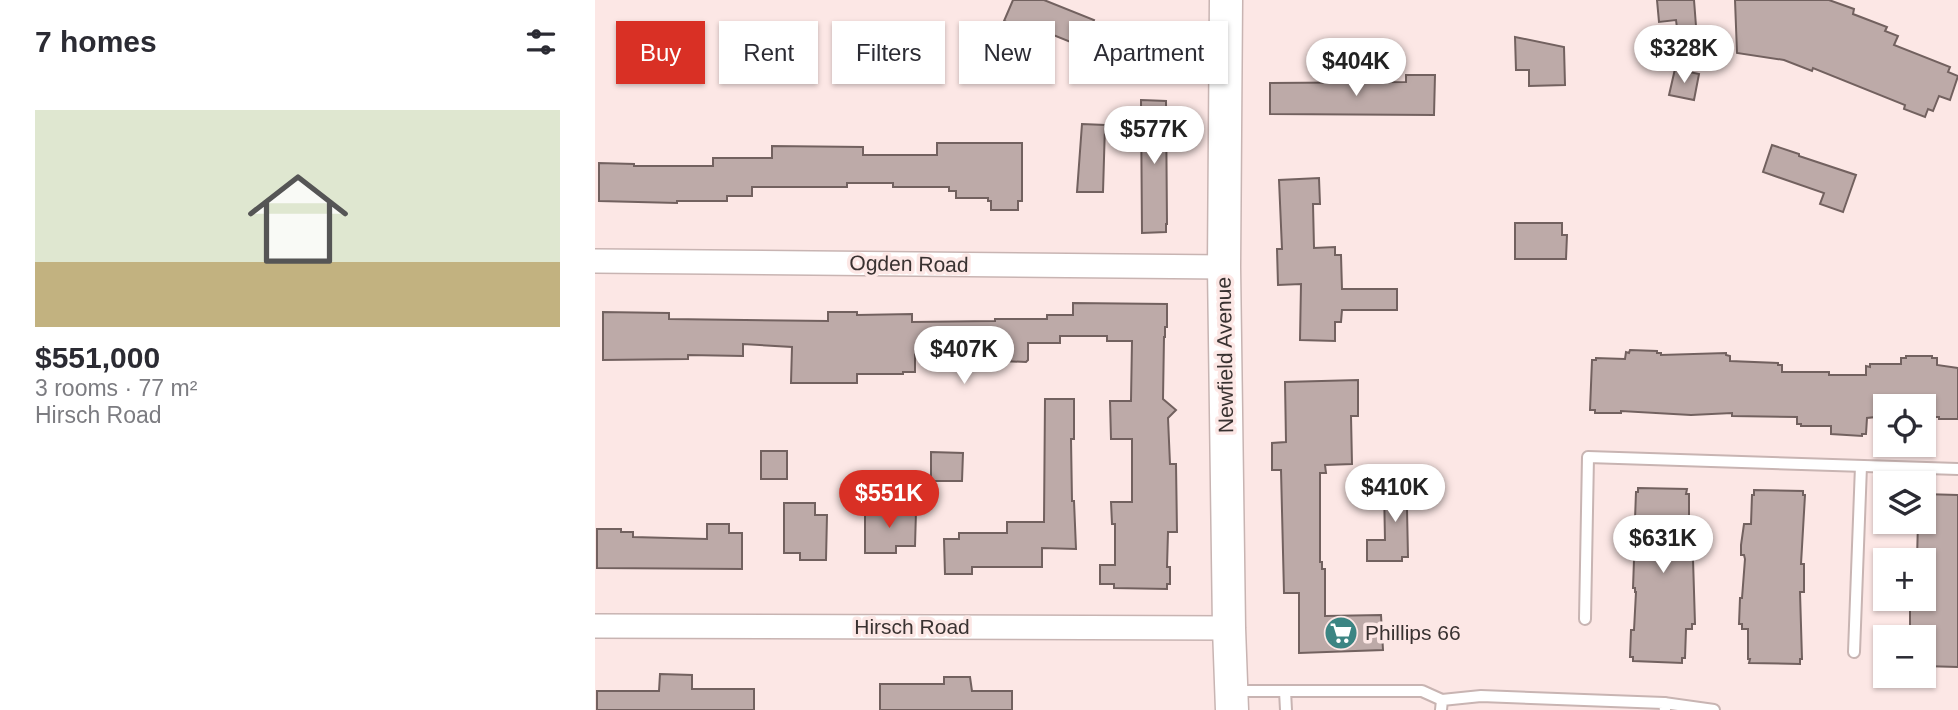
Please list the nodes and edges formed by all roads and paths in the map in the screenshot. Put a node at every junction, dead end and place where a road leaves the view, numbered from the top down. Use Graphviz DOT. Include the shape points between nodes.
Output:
graph roads {
  1 [pos="1226,0"];
  2 [pos="595,261"];
  3 [pos="1224,267"];
  4 [pos="1861,466"];
  5 [pos="1958,469"];
  6 [pos="1585,619"];
  7 [pos="595,626"];
  8 [pos="1229,628"];
  9 [pos="1854,652"];
  10 [pos="1285,691"];
  11 [pos="1232,700"];
  12 [pos="1442,705"];
  13 [pos="1664,706"];
  14 [pos="1286,710"];
  15 [pos="1714,710"];
  1 -- 3 [label="main road, Newfield Avenue"];
  2 -- 3 [label="street, Ogden Road"];
  3 -- 8 [label="main road, Newfield Avenue"];
  4 -- 5 [label="lane"];
  4 -- 6 [label="lane" via="1588,457"];
  4 -- 9 [label="lane"];
  7 -- 8 [label="street, Hirsch Road"];
  8 -- 11 [label="main road, Newfield Avenue"];
  10 -- 11 [label="lane"];
  10 -- 12 [label="lane" via="1326,696 1422,691"];
  10 -- 14 [label="lane"];
  12 -- 13 [label="lane" via="1481,696"];
  13 -- 15 [label="lane"];
}
